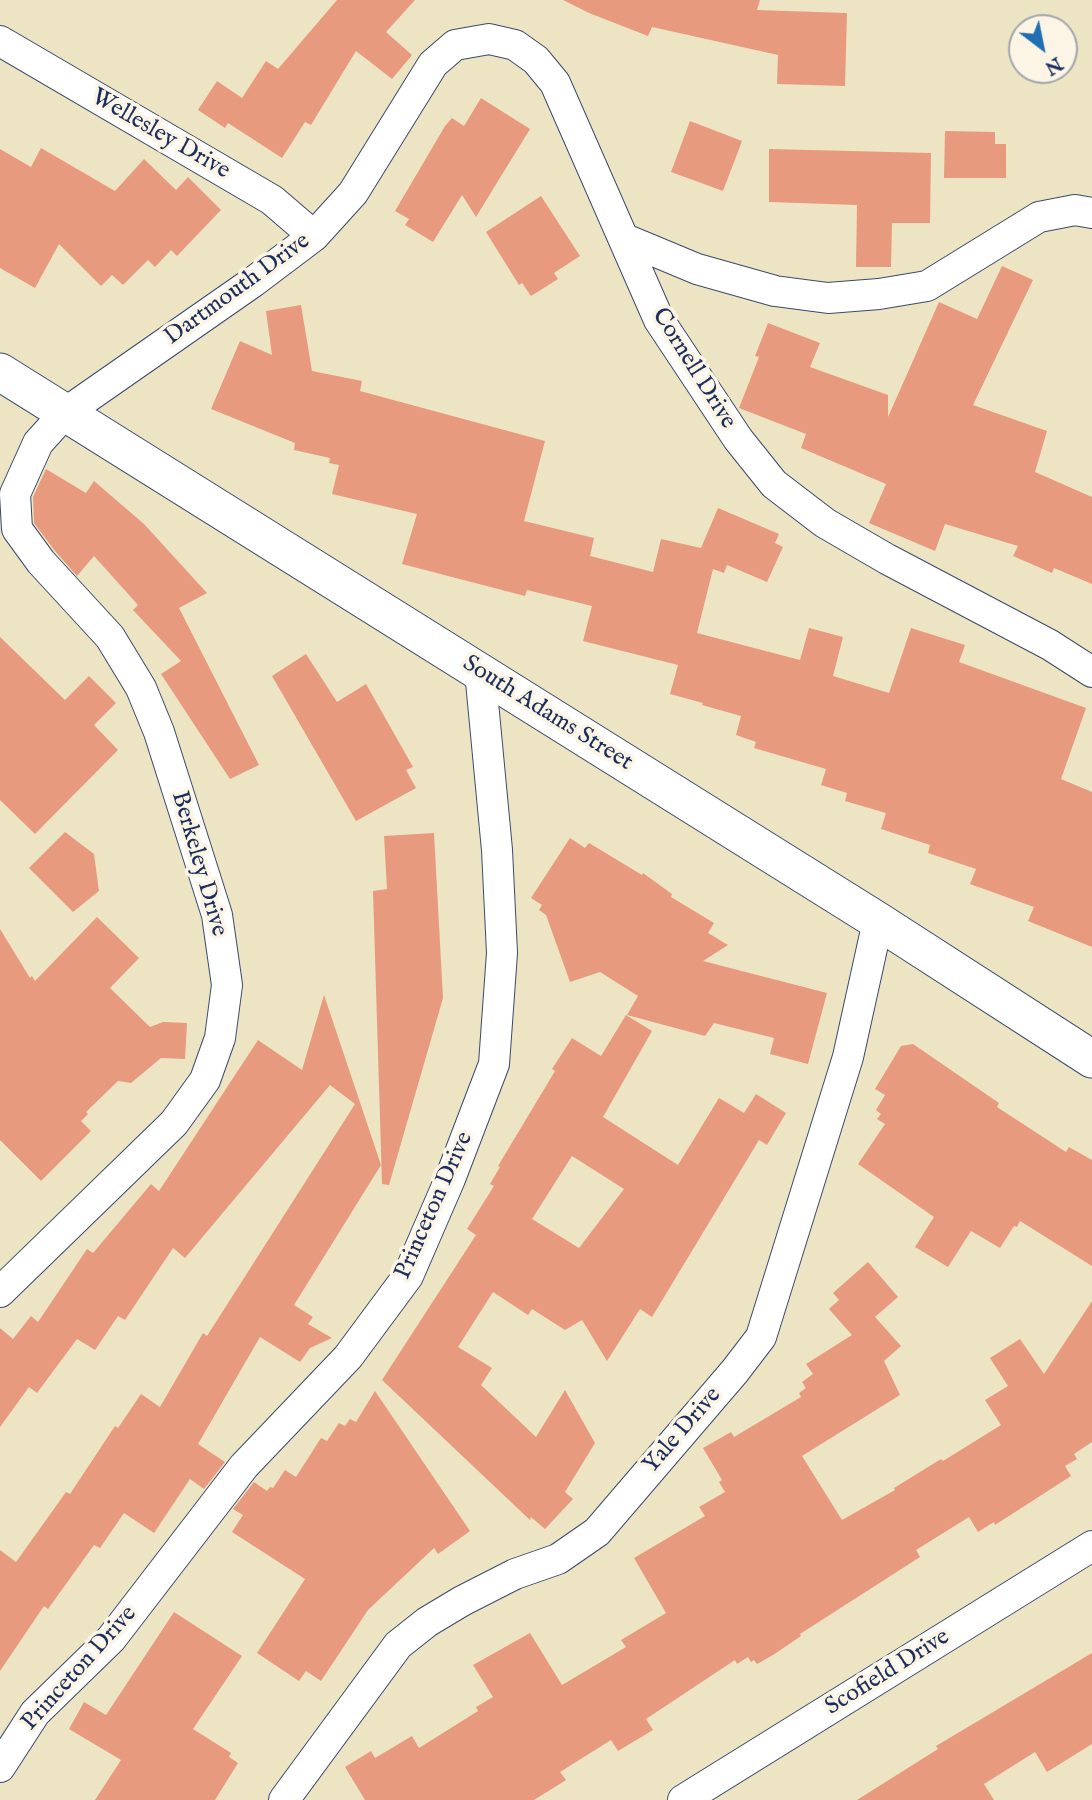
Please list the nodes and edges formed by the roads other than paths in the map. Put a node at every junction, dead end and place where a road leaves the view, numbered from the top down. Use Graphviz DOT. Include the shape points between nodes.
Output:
graph roads {
  1 [pos="0,41"];
  2 [pos="387,141"];
  3 [pos="1092,213"];
  4 [pos="314,236"];
  5 [pos="625,239"];
  6 [pos="0,372"];
  7 [pos="65,413"];
  8 [pos="480,671"];
  9 [pos="1092,672"];
  10 [pos="878,921"];
  11 [pos="1092,1059"];
  12 [pos="3,1279"];
  13 [pos="1092,1546"];
  14 [pos="0,1767"];
  15 [pos="284,1800"];
  16 [pos="683,1800"];
  1 -- 4 [label="street, Wellesley Drive" via="272,200"];
  2 -- 4 [label="street, Dartmouth Drive" via="353,193"];
  2 -- 5 [label="street, Cornell Drive" via="433,64 455,46 489,39 515,46 536,60 555,83"];
  3 -- 5 [label="street" via="1075,210 1039,217 926,286 828,298 775,291 697,270"];
  4 -- 7 [label="street, Dartmouth Drive"];
  5 -- 9 [label="street, Cornell Drive" via="659,320 738,439 774,484 825,523"];
  6 -- 7 [label="street, South Adams Street"];
  7 -- 8 [label="street, South Adams Street"];
  7 -- 12 [label="street, Berkeley Drive" via="38,443 15,494 17,529 110,637 141,688 217,915 227,985 220,1038 205,1080 174,1123"];
  8 -- 10 [label="street, South Adams Street"];
  8 -- 14 [label="street, Princeton Drive" via="502,953 494,1064 435,1216 408,1276 348,1357 244,1466 111,1639 35,1713"];
  10 -- 11 [label="street, South Adams Street"];
  10 -- 15 [label="street, Yale Drive" via="848,1057 761,1337 597,1532 558,1559 515,1574 463,1601 398,1646"];
  13 -- 16 [label="street, Scofield Drive"];
}
